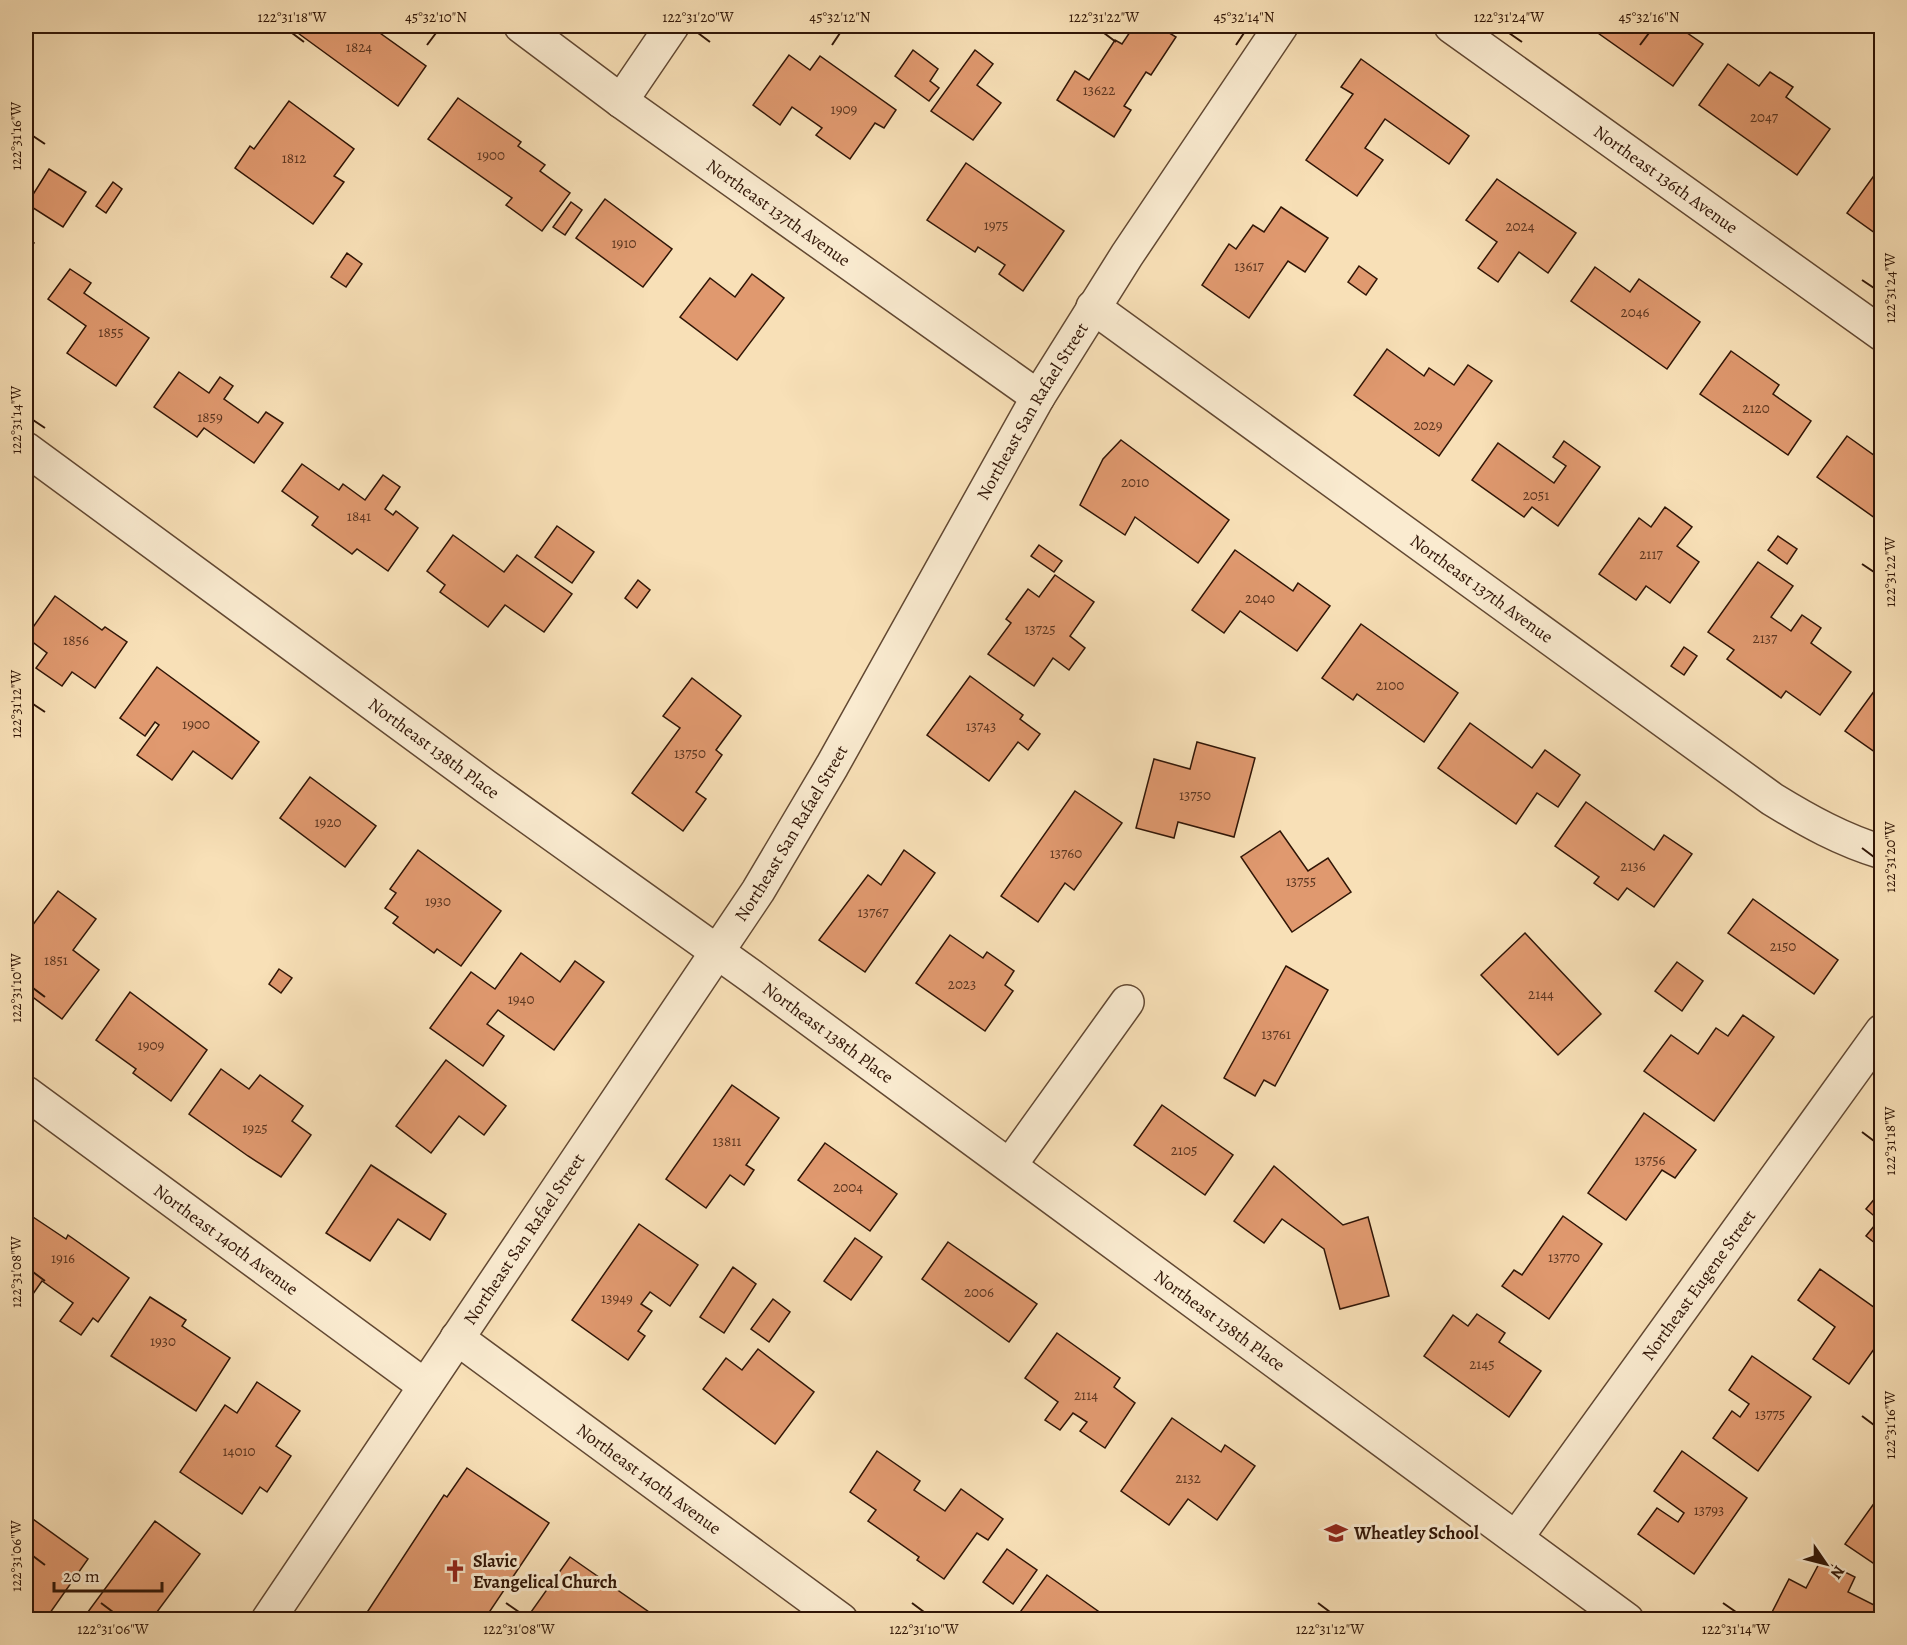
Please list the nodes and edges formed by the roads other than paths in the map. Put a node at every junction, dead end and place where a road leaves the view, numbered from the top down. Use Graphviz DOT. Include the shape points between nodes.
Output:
graph roads {
  1 [pos="521,26"];
  2 [pos="672,26"];
  3 [pos="1281,26"];
  4 [pos="1450,26"];
  5 [pos="621,101"];
  6 [pos="1093,307"];
  7 [pos="1881,334"];
  8 [pos="1038,398"];
  9 [pos="26,449"];
  10 [pos="1881,852"];
  11 [pos="718,951"];
  12 [pos="1127,1002"];
  13 [pos="1881,1031"];
  14 [pos="26,1093"];
  15 [pos="1010,1165"];
  16 [pos="457,1338"];
  17 [pos="425,1386"];
  18 [pos="1516,1538"];
  19 [pos="268,1620"];
  20 [pos="841,1620"];
  21 [pos="1627,1620"];
  1 -- 5 [label="street, Northeast 137th Avenue"];
  2 -- 5 [label="street"];
  3 -- 6 [label="street, Northeast San Rafael Street"];
  4 -- 7 [label="street, Northeast 136th Avenue"];
  5 -- 8 [label="street, Northeast 137th Avenue"];
  6 -- 8 [label="street, Northeast San Rafael Street"];
  6 -- 10 [label="street, Northeast 137th Avenue" via="1772,799 1816,826"];
  8 -- 11 [label="street, Northeast San Rafael Street" via="832,766"];
  9 -- 11 [label="street, Northeast 138th Place" via="485,786"];
  11 -- 15 [label="street, Northeast 138th Place"];
  11 -- 16 [label="street, Northeast San Rafael Street"];
  12 -- 15 [label="street"];
  13 -- 18 [label="street, Northeast Eugene Street"];
  14 -- 17 [label="street, Northeast 140th Avenue"];
  15 -- 18 [label="street, Northeast 138th Place"];
  16 -- 17 [label="street, Northeast San Rafael Street"];
  16 -- 20 [label="street, Northeast 140th Avenue"];
  17 -- 19 [label="street, Northeast San Rafael Street"];
  18 -- 21 [label="street, Northeast 138th Place"];
}
